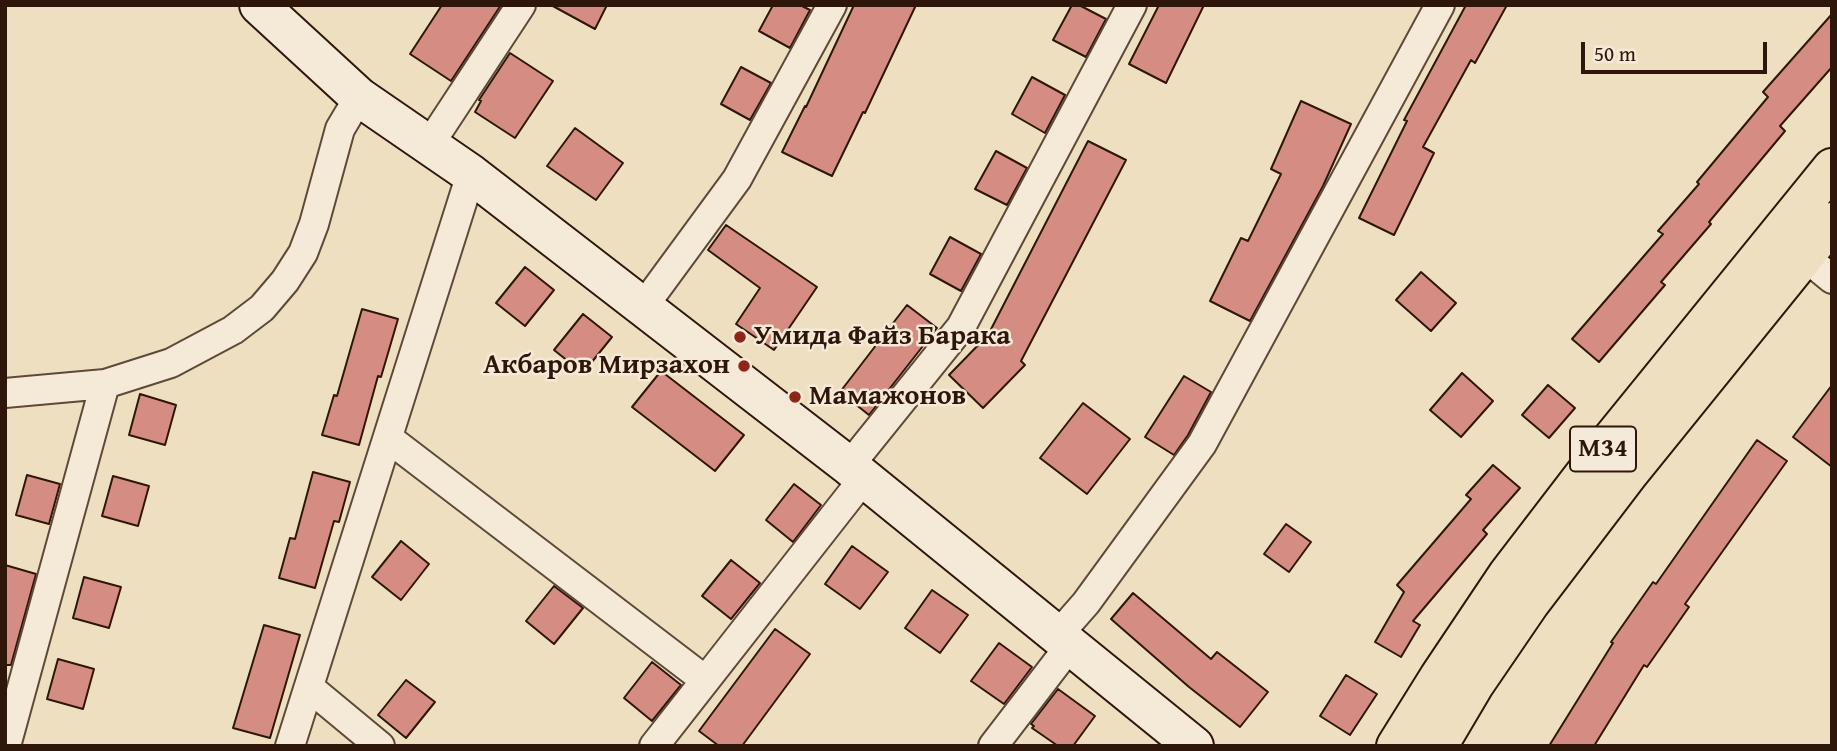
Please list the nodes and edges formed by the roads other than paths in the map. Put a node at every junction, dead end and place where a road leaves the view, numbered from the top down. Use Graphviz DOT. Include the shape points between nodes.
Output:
graph roads {
  1 [pos="259,5"];
  2 [pos="521,5"];
  3 [pos="832,5"];
  4 [pos="1132,5"];
  5 [pos="1440,5"];
  6 [pos="359,97"];
  7 [pos="429,145"];
  8 [pos="1832,168"];
  9 [pos="471,174"];
  10 [pos="1832,222"];
  11 [pos="1818,267"];
  12 [pos="643,307"];
  13 [pos="105,384"];
  14 [pos="5,393"];
  15 [pos="388,438"];
  16 [pos="856,472"];
  17 [pos="1063,642"];
  18 [pos="705,680"];
  19 [pos="310,688"];
  20 [pos="6,746"];
  21 [pos="290,746"];
  22 [pos="380,746"];
  23 [pos="654,746"];
  24 [pos="993,746"];
  25 [pos="1194,746"];
  26 [pos="1396,746"];
  27 [pos="1438,746"];
  1 -- 6 [label="street"];
  2 -- 7 [label="street"];
  3 -- 12 [label="street" via="737,179"];
  4 -- 16 [label="street" via="961,327"];
  5 -- 17 [label="street" via="1202,444 1086,603"];
  6 -- 7 [label="street"];
  6 -- 13 [label="street" via="340,129 303,253 270,299 233,330 203,347 171,363"];
  7 -- 9 [label="street"];
  8 -- 26 [label="main road, M34" via="1508,574"];
  9 -- 12 [label="street"];
  9 -- 15 [label="street"];
  10 -- 11 [label="main road, M34"];
  11 -- 27 [label="main road, M34" via="1629,472 1530,603"];
  12 -- 16 [label="street"];
  13 -- 14 [label="street"];
  13 -- 20 [label="street"];
  15 -- 18 [label="street"];
  15 -- 19 [label="street"];
  16 -- 17 [label="street"];
  16 -- 18 [label="street"];
  17 -- 24 [label="street"];
  17 -- 25 [label="street"];
  18 -- 23 [label="street"];
  19 -- 21 [label="street"];
  19 -- 22 [label="street"];
}
